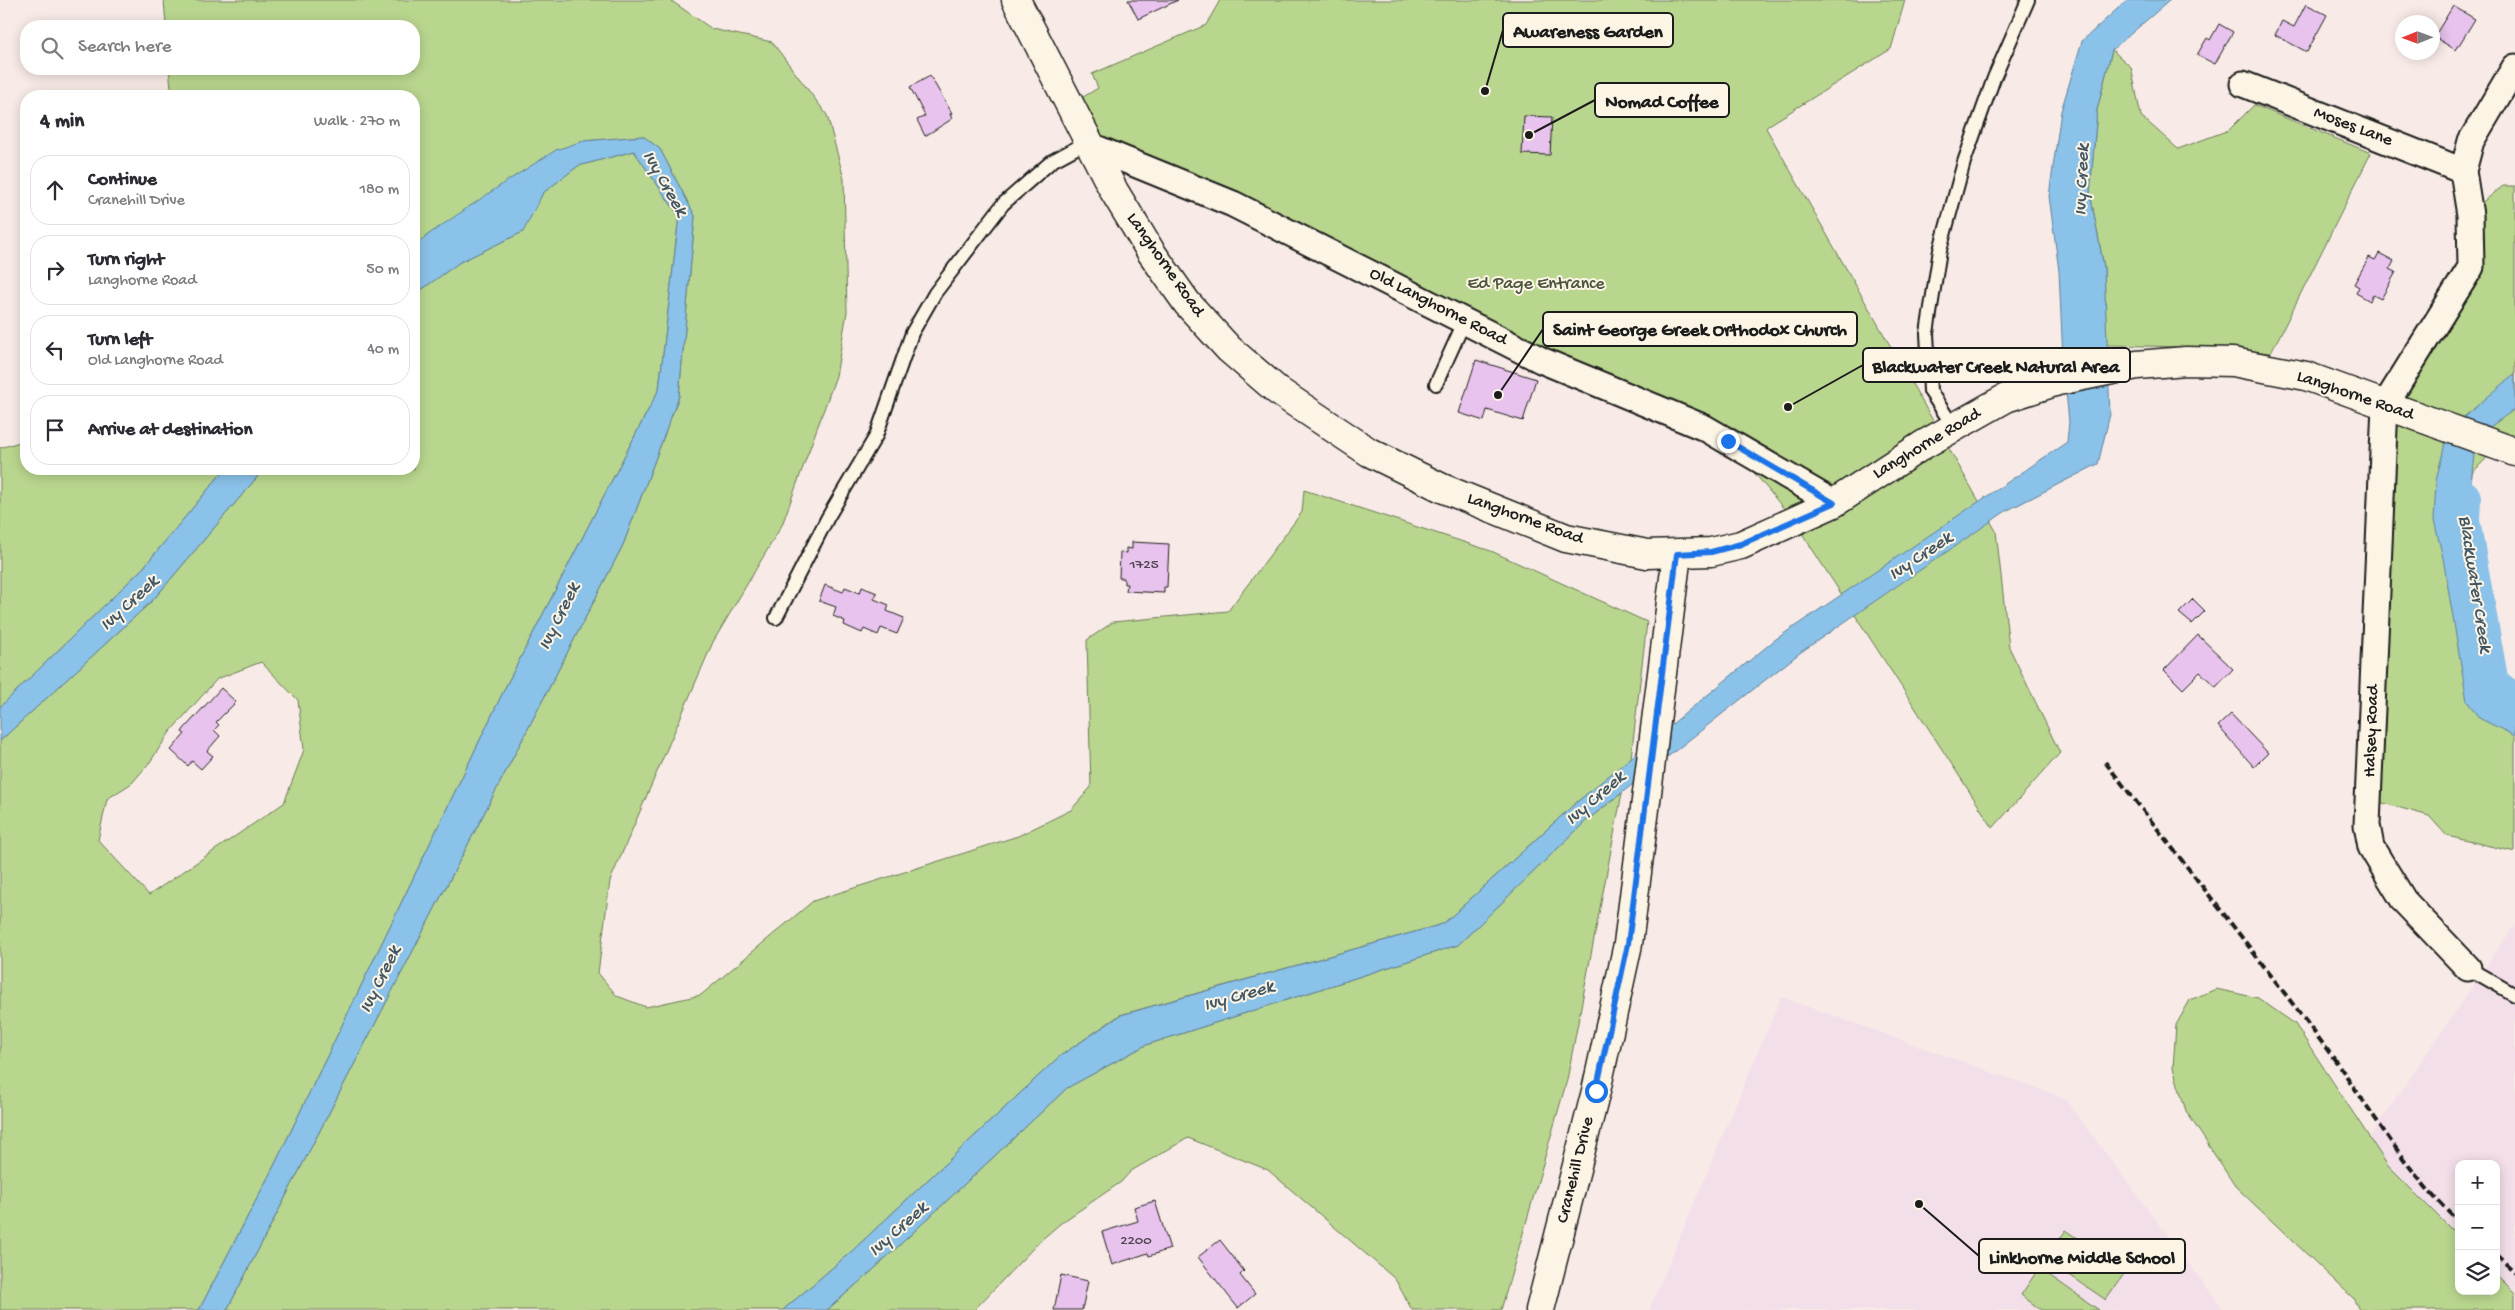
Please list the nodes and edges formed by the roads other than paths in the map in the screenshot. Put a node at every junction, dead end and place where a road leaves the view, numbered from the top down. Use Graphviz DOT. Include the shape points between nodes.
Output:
graph roads {
  1 [pos="1016,0"];
  2 [pos="2028,0"];
  3 [pos="2515,68"];
  4 [pos="2243,84"];
  5 [pos="1090,143"];
  6 [pos="2463,171"];
  7 [pos="1465,320"];
  8 [pos="1436,384"];
  9 [pos="2394,409"];
  10 [pos="1953,426"];
  11 [pos="2515,452"];
  12 [pos="1834,503"];
  13 [pos="1677,554"];
  14 [pos="776,618"];
  15 [pos="2468,968"];
  16 [pos="2515,995"];
  17 [pos="1540,1310"];
  1 -- 5 [label="main road, Langhorne Road"];
  2 -- 10 [label="lane" via="1994,78 1968,152 1940,250 1927,333 1930,391"];
  3 -- 6 [label="street" via="2471,141"];
  4 -- 6 [label="street, Moses Lane"];
  5 -- 7 [label="street, Old Langhorne Road" via="1233,204"];
  5 -- 13 [label="main road, Langhorne Road" via="1151,252 1187,303 1229,349 1278,391 1369,452 1490,509 1566,538 1647,554"];
  5 -- 14 [label="lane" via="1052,160 1003,204 935,293 912,333 876,436 828,517"];
  6 -- 9 [label="street" via="2470,215 2471,267"];
  7 -- 8 [label="lane"];
  7 -- 12 [label="street, Old Langhorne Road" via="1541,360 1705,428"];
  9 -- 10 [label="main road, Langhorne Road" via="2306,376 2233,362 2186,361 2137,365 2058,381 2006,398"];
  9 -- 11 [label="main road, Langhorne Road"];
  9 -- 15 [label="street, Halsey Road" via="2367,825 2371,847 2404,900"];
  10 -- 12 [label="main road, Langhorne Road"];
  12 -- 13 [label="main road, Langhorne Road" via="1741,544 1711,552"];
  13 -- 17 [label="main road, Cranehill Drive" via="1628,944"];
  15 -- 16 [label="lane, Halsey Road"];
}
